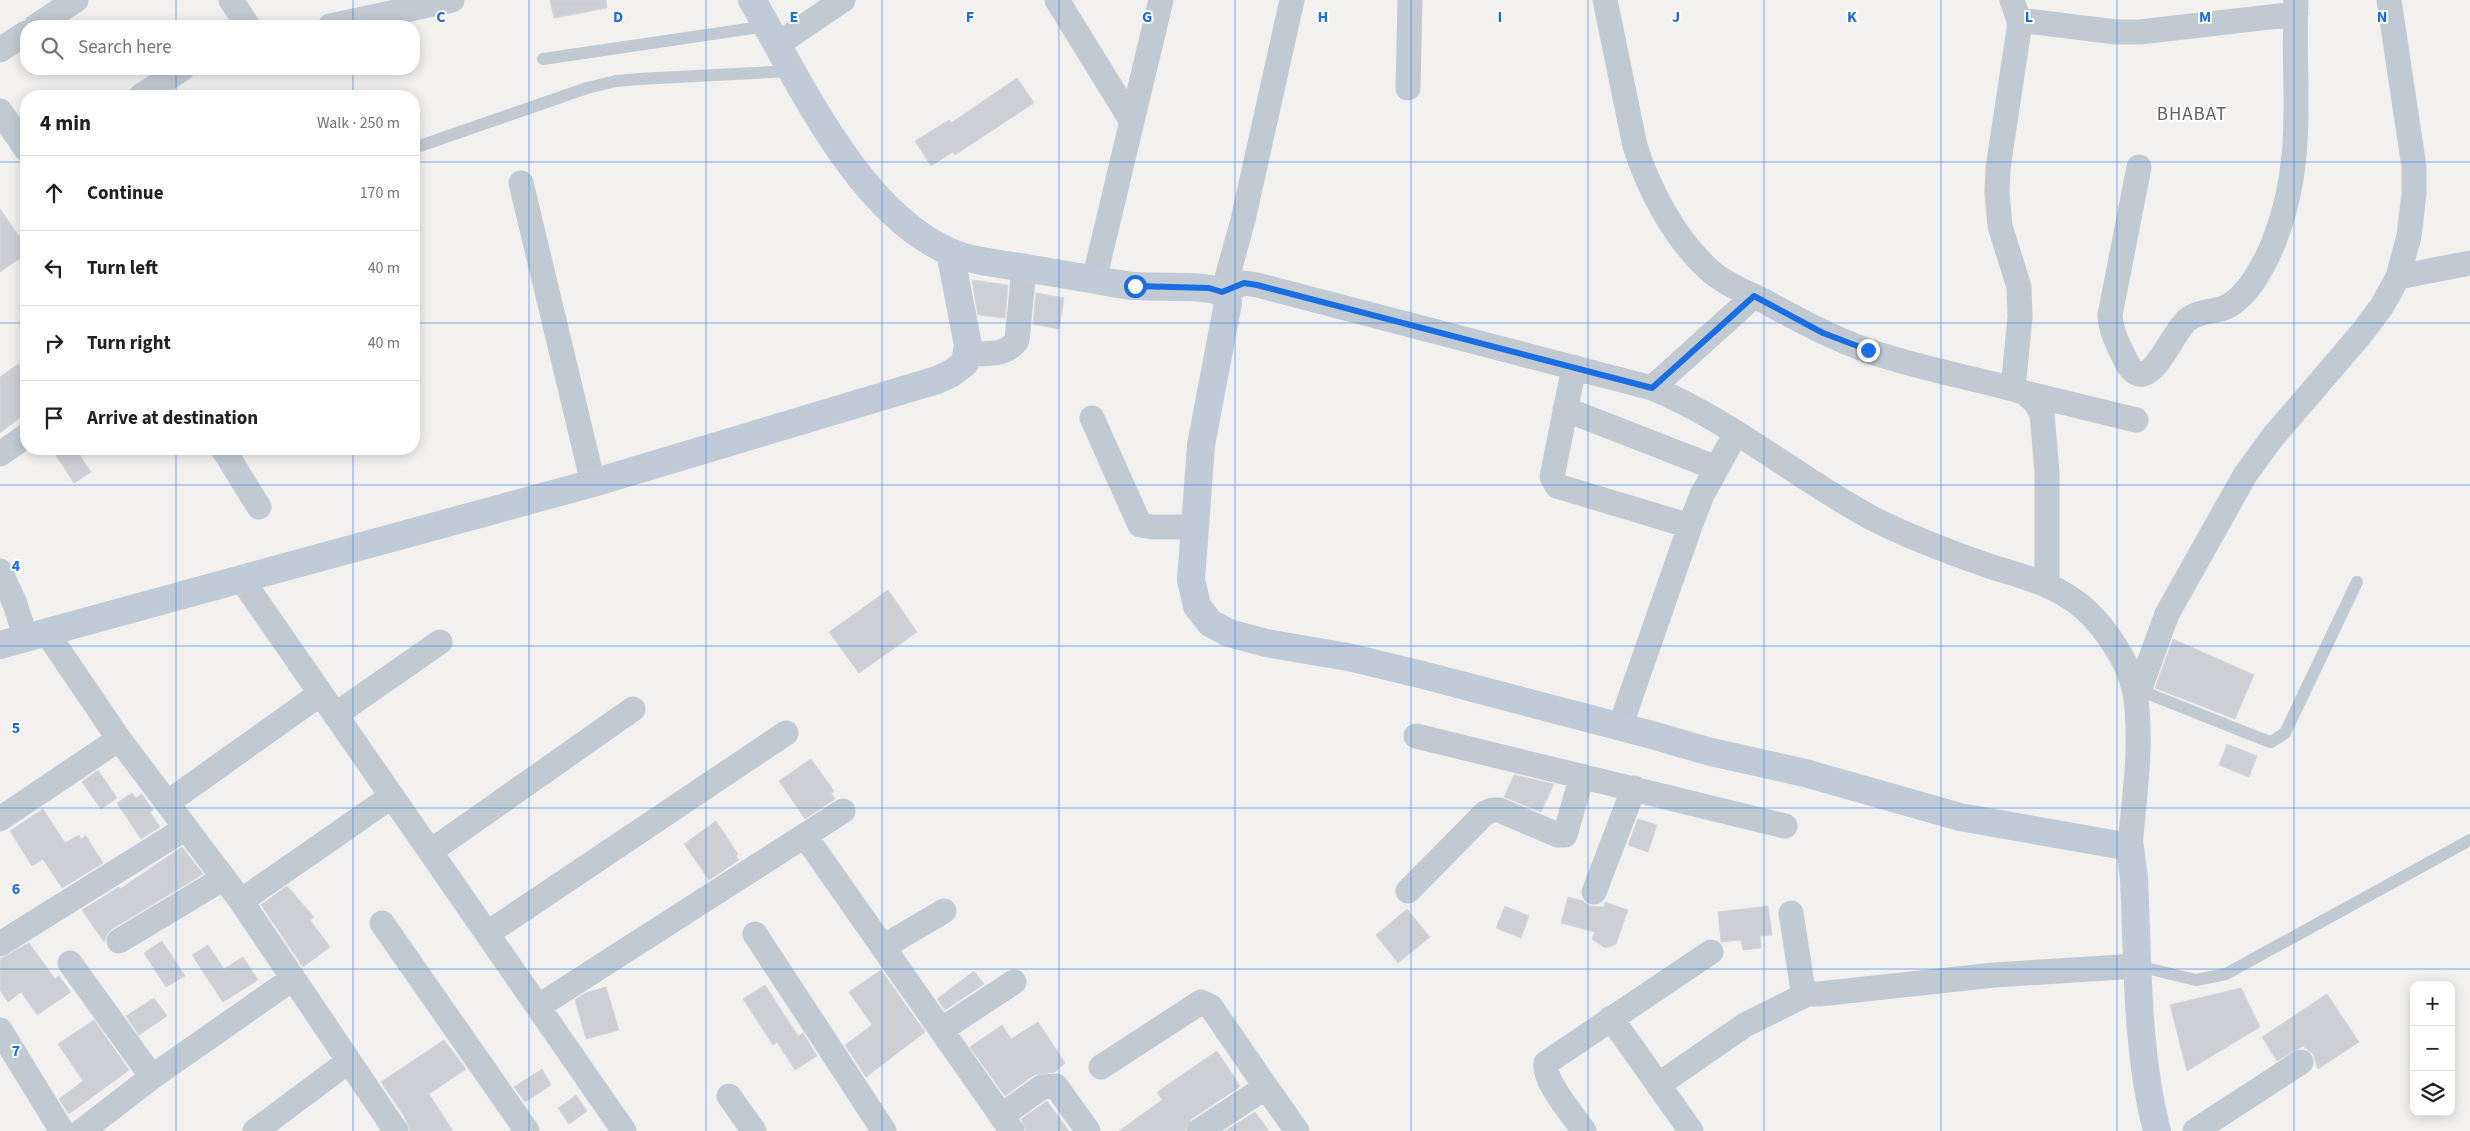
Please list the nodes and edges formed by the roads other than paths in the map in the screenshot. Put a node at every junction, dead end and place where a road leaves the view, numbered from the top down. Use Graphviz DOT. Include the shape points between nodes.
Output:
graph roads {
  1 [pos="76,0"];
  2 [pos="231,0"];
  3 [pos="452,0"];
  4 [pos="752,0"];
  5 [pos="843,0"];
  6 [pos="1057,0"];
  7 [pos="1160,0"];
  8 [pos="1292,0"];
  9 [pos="1410,0"];
  10 [pos="1605,0"];
  11 [pos="2389,0"];
  12 [pos="2296,7"];
  13 [pos="355,9"];
  14 [pos="2015,10"];
  15 [pos="45,20"];
  16 [pos="244,20"];
  17 [pos="339,20"];
  18 [pos="772,35"];
  19 [pos="20,37"];
  20 [pos="0,50"];
  21 [pos="543,59"];
  22 [pos="792,71"];
  23 [pos="173,75"];
  24 [pos="1408,88"];
  25 [pos="150,90"];
  26 [pos="0,111"];
  27 [pos="1131,120"];
  28 [pos="20,140"];
  29 [pos="420,146"];
  30 [pos="2139,167"];
  31 [pos="521,183"];
  32 [pos="950,252"];
  33 [pos="2470,262"];
  34 [pos="1024,268"];
  35 [pos="2398,277"];
  36 [pos="1094,280"];
  37 [pos="1222,292"];
  38 [pos="1754,296"];
  39 [pos="966,354"];
  40 [pos="1574,367"];
  41 [pos="1652,388"];
  42 [pos="2019,391"];
  43 [pos="1565,409"];
  44 [pos="1092,418"];
  45 [pos="2136,420"];
  46 [pos="1736,434"];
  47 [pos="20,440"];
  48 [pos="0,454"];
  49 [pos="228,455"];
  50 [pos="1716,468"];
  51 [pos="593,483"];
  52 [pos="259,507"];
  53 [pos="1690,526"];
  54 [pos="1195,528"];
  55 [pos="0,571"];
  56 [pos="242,580"];
  57 [pos="2357,582"];
  58 [pos="2047,585"];
  59 [pos="36,635"];
  60 [pos="440,642"];
  61 [pos="0,646"];
  62 [pos="320,694"];
  63 [pos="2138,694"];
  64 [pos="633,710"];
  65 [pos="335,715"];
  66 [pos="1620,727"];
  67 [pos="786,733"];
  68 [pos="1416,736"];
  69 [pos="119,739"];
  70 [pos="1582,776"];
  71 [pos="1634,788"];
  72 [pos="392,796"];
  73 [pos="168,803"];
  74 [pos="842,811"];
  75 [pos="0,818"];
  76 [pos="1785,826"];
  77 [pos="186,828"];
  78 [pos="804,836"];
  79 [pos="2470,840"];
  80 [pos="2130,847"];
  81 [pos="431,851"];
  82 [pos="224,878"];
  83 [pos="1408,891"];
  84 [pos="1594,892"];
  85 [pos="241,901"];
  86 [pos="944,911"];
  87 [pos="1791,913"];
  88 [pos="382,923"];
  89 [pos="488,933"];
  90 [pos="754,934"];
  91 [pos="119,941"];
  92 [pos="0,944"];
  93 [pos="883,948"];
  94 [pos="1711,952"];
  95 [pos="70,964"];
  96 [pos="2138,966"];
  97 [pos="292,978"];
  98 [pos="1014,982"];
  99 [pos="1808,994"];
  100 [pos="539,1006"];
  101 [pos="1612,1018"];
  102 [pos="0,1030"];
  103 [pos="941,1030"];
  104 [pos="349,1061"];
  105 [pos="2301,1062"];
  106 [pos="1101,1066"];
  107 [pos="152,1076"];
  108 [pos="1658,1085"];
  109 [pos="1266,1087"];
  110 [pos="729,1096"];
  111 [pos="1007,1123"];
  112 [pos="62,1131"];
  113 [pos="82,1131"];
  114 [pos="255,1131"];
  115 [pos="396,1131"];
  116 [pos="527,1131"];
  117 [pos="624,1131"];
  118 [pos="754,1131"];
  119 [pos="884,1131"];
  120 [pos="1088,1131"];
  121 [pos="1199,1131"];
  122 [pos="1297,1131"];
  123 [pos="1584,1131"];
  124 [pos="1691,1131"];
  125 [pos="2157,1131"];
  126 [pos="2195,1131"];
  1 -- 15 [label="street"];
  2 -- 16 [label="street"];
  3 -- 13 [label="street"];
  4 -- 18 [label="street"];
  5 -- 18 [label="street"];
  6 -- 27 [label="street"];
  7 -- 27 [label="street"];
  8 -- 37 [label="street" via="1243,220"];
  9 -- 24 [label="street"];
  10 -- 38 [label="street" via="1635,146 1654,194 1689,248 1709,270"];
  11 -- 35 [label="street" via="2414,167 2409,236"];
  12 -- 14 [label="street" via="2140,32 2116,32"];
  12 -- 30 [label="street" via="2297,143 2289,194 2274,241 2242,296 2234,304 2203,312 2186,321 2149,373 2142,376 2136,375 2129,367 2113,335 2110,315"];
  13 -- 17 [label="street"];
  14 -- 42 [label="street" via="1997,192 2000,226 2019,287"];
  18 -- 21 [label="lane"];
  18 -- 22 [label="street"];
  19 -- 20 [label="street"];
  22 -- 29 [label="lane" via="616,81"];
  22 -- 32 [label="street" via="844,155 871,190 901,221"];
  23 -- 25 [label="street"];
  26 -- 28 [label="street"];
  27 -- 36 [label="street"];
  31 -- 51 [label="street"];
  32 -- 34 [label="street"];
  32 -- 39 [label="street" via="968,345"];
  33 -- 35 [label="street"];
  34 -- 36 [label="street"];
  34 -- 39 [label="street" via="1017,340 1013,346 1008,351"];
  35 -- 63 [label="street" via="2361,334 2272,438 2245,475 2168,614"];
  36 -- 37 [label="street" via="1135,286 1209,288"];
  37 -- 40 [label="street" via="1244,283 1257,285"];
  37 -- 54 [label="street" via="1228,303 1201,445"];
  38 -- 41 [label="street"];
  38 -- 42 [label="street" via="1823,333 1868,350"];
  39 -- 51 [label="street" via="965,363 937,380"];
  40 -- 41 [label="street"];
  40 -- 43 [label="street"];
  41 -- 46 [label="street" via="1681,400"];
  42 -- 45 [label="street"];
  42 -- 58 [label="street" via="2035,402 2042,414 2047,472"];
  43 -- 50 [label="street"];
  43 -- 53 [label="street" via="1552,477 1557,486"];
  44 -- 54 [label="street" via="1140,524"];
  46 -- 50 [label="street"];
  46 -- 58 [label="street" via="1853,507 1899,531"];
  47 -- 48 [label="street"];
  49 -- 52 [label="street"];
  50 -- 53 [label="street"];
  51 -- 56 [label="street"];
  53 -- 66 [label="street"];
  54 -- 66 [label="street" via="1191,580 1197,606 1210,623 1229,633 1383,665"];
  55 -- 59 [label="street" via="15,604"];
  56 -- 59 [label="street"];
  56 -- 62 [label="street"];
  57 -- 63 [label="lane" via="2285,733 2278,739 2271,742"];
  58 -- 63 [label="street" via="2081,605 2097,623 2118,650"];
  59 -- 61 [label="street"];
  59 -- 69 [label="street"];
  60 -- 65 [label="street"];
  62 -- 65 [label="street"];
  62 -- 73 [label="street"];
  63 -- 80 [label="street"];
  64 -- 81 [label="street"];
  65 -- 72 [label="street"];
  66 -- 80 [label="street" via="1707,752 1805,773 1960,817"];
  67 -- 89 [label="street"];
  68 -- 70 [label="street"];
  69 -- 73 [label="street"];
  69 -- 75 [label="street"];
  70 -- 71 [label="street"];
  70 -- 83 [label="street" via="1565,835 1492,810 1485,813"];
  71 -- 76 [label="street"];
  71 -- 84 [label="street"];
  72 -- 81 [label="street"];
  72 -- 85 [label="street"];
  73 -- 77 [label="street"];
  74 -- 78 [label="street"];
  77 -- 82 [label="street"];
  77 -- 92 [label="street"];
  78 -- 93 [label="street"];
  78 -- 100 [label="street"];
  79 -- 96 [label="lane" via="2226,974 2196,980"];
  80 -- 96 [label="street"];
  81 -- 89 [label="street"];
  82 -- 85 [label="street"];
  82 -- 91 [label="street"];
  85 -- 97 [label="street"];
  86 -- 93 [label="street"];
  87 -- 99 [label="street" via="1802,984"];
  88 -- 116 [label="street"];
  89 -- 100 [label="street"];
  90 -- 119 [label="street"];
  93 -- 103 [label="street"];
  94 -- 101 [label="street"];
  95 -- 107 [label="street"];
  96 -- 99 [label="street" via="1994,975"];
  96 -- 125 [label="street" via="2145,1067"];
  97 -- 104 [label="street"];
  97 -- 107 [label="street"];
  98 -- 103 [label="street"];
  99 -- 108 [label="street" via="1745,1025"];
  100 -- 117 [label="street"];
  101 -- 108 [label="street"];
  101 -- 123 [label="street" via="1546,1062 1544,1070"];
  102 -- 112 [label="street"];
  103 -- 111 [label="street"];
  104 -- 114 [label="street"];
  104 -- 115 [label="street"];
  105 -- 126 [label="street"];
  106 -- 109 [label="street" via="1201,1002 1211,1007"];
  107 -- 113 [label="street"];
  108 -- 124 [label="street"];
  109 -- 121 [label="street"];
  109 -- 122 [label="street"];
  110 -- 118 [label="street"];
  111 -- 120 [label="street" via="1042,1087 1056,1086"];
}
